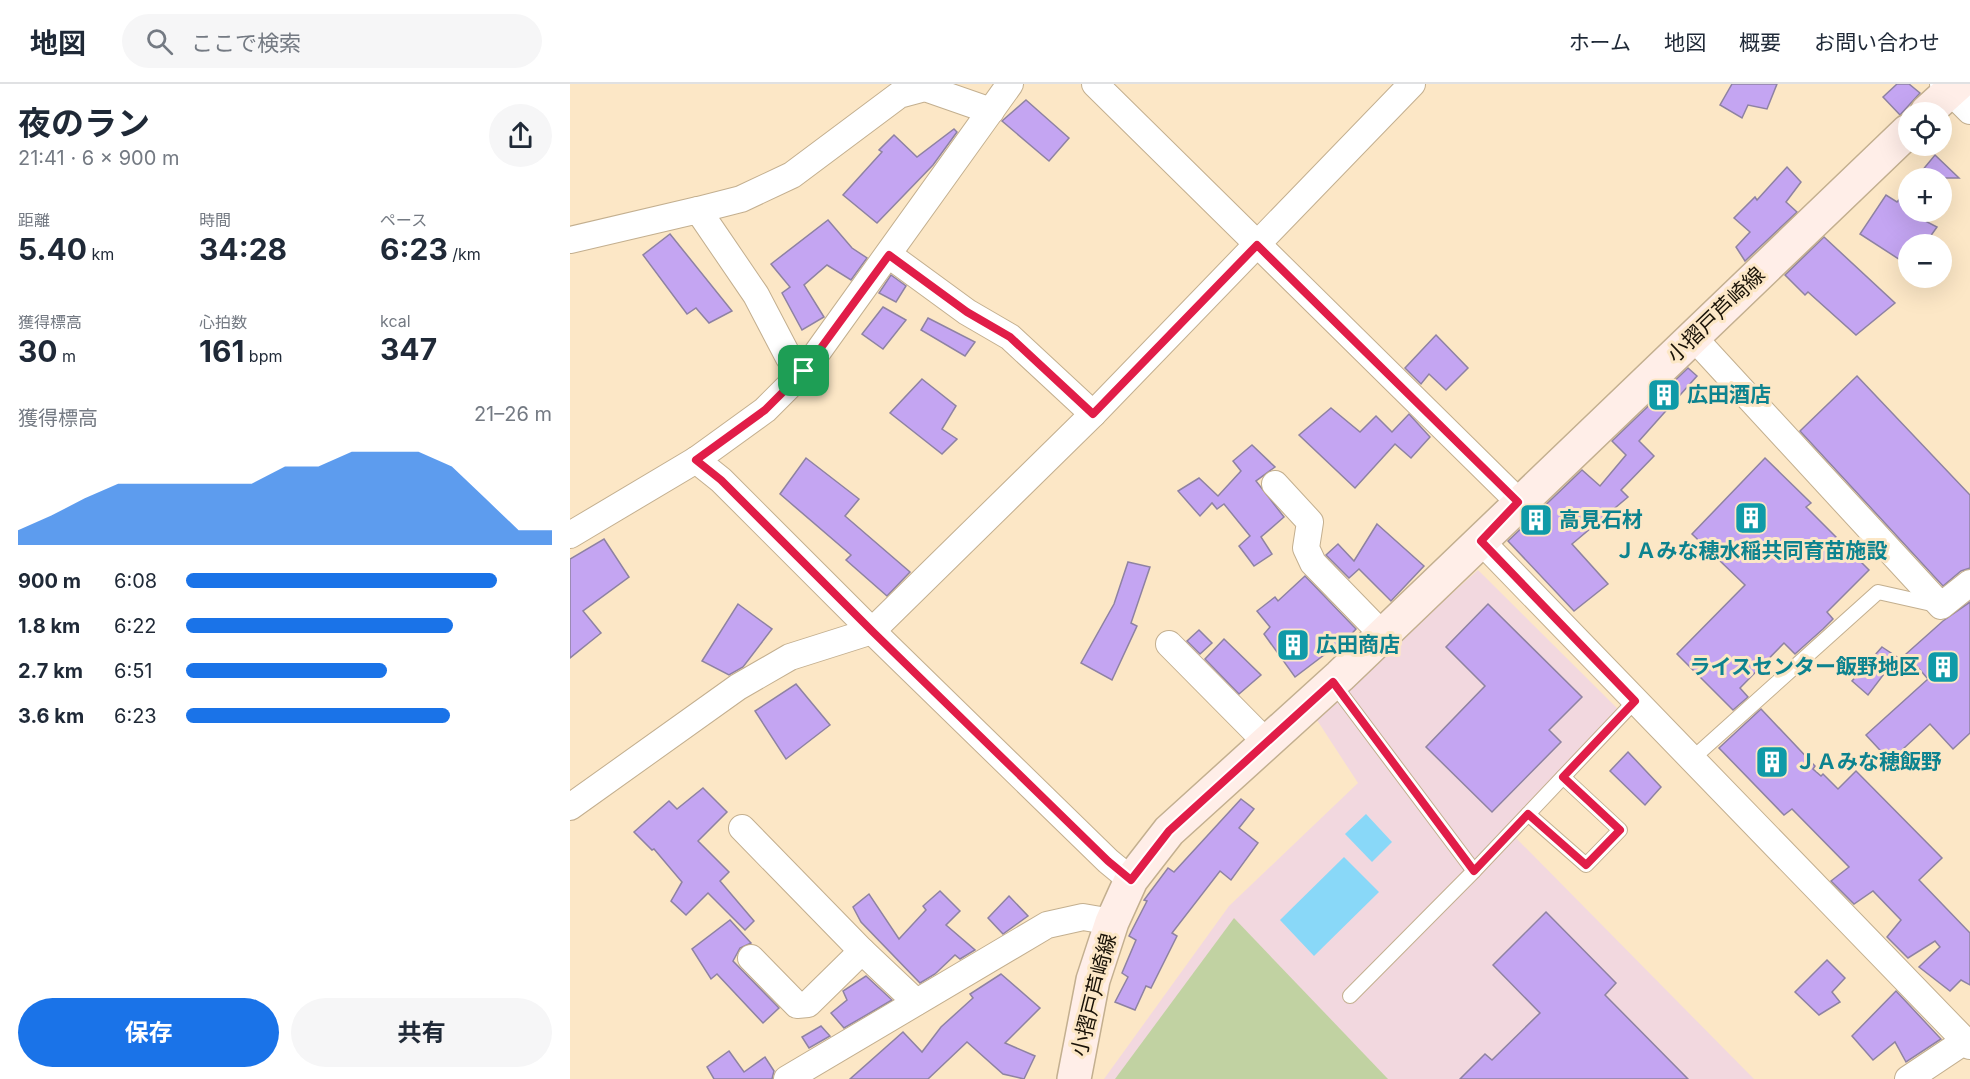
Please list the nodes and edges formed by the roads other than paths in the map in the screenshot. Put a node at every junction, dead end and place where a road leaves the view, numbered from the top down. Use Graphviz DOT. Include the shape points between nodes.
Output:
graph roads {
  1 [pos="1010,84"];
  2 [pos="1095,84"];
  3 [pos="1412,84"];
  4 [pos="1955,92"];
  5 [pos="1941,102"];
  6 [pos="991,111"];
  7 [pos="1898,141"];
  8 [pos="698,210"];
  9 [pos="570,240"];
  10 [pos="1257,245"];
  11 [pos="889,255"];
  12 [pos="1695,338"];
  13 [pos="804,371"];
  14 [pos="1093,414"];
  15 [pos="696,460"];
  16 [pos="1275,483"];
  17 [pos="1518,502"];
  18 [pos="570,535"];
  19 [pos="1481,541"];
  20 [pos="1970,583"];
  21 [pos="1941,606"];
  22 [pos="872,631"];
  23 [pos="1383,635"];
  24 [pos="1169,644"];
  25 [pos="1333,682"];
  26 [pos="1635,701"];
  27 [pos="1266,742"];
  28 [pos="1692,759"];
  29 [pos="1563,777"];
  30 [pos="570,807"];
  31 [pos="1528,814"];
  32 [pos="742,828"];
  33 [pos="1474,871"];
  34 [pos="1131,880"];
  35 [pos="1112,922"];
  36 [pos="862,951"];
  37 [pos="752,958"];
  38 [pos="1350,996"];
  39 [pos="916,1002"];
  40 [pos="1967,1044"];
  41 [pos="787,1079"];
  42 [pos="1074,1079"];
  43 [pos="1908,1079"];
  1 -- 6 [label="street"];
  2 -- 10 [label="street"];
  3 -- 10 [label="street"];
  4 -- 5 [label="main road"];
  6 -- 8 [label="street" via="925,88 899,95 792,175 741,199"];
  6 -- 11 [label="street"];
  7 -- 12 [label="main road, 小摺戸芦崎線"];
  8 -- 9 [label="street"];
  8 -- 13 [label="street" via="756,295 789,358"];
  10 -- 14 [label="street"];
  10 -- 17 [label="street"];
  11 -- 13 [label="street"];
  11 -- 14 [label="street" via="967,312 1010,337"];
  12 -- 17 [label="main road, 小摺戸芦崎線"];
  12 -- 21 [label="street"];
  13 -- 15 [label="street" via="765,410"];
  14 -- 22 [label="street"];
  15 -- 18 [label="street"];
  15 -- 22 [label="street" via="721,480"];
  16 -- 23 [label="street" via="1310,522 1306,548 1313,563"];
  17 -- 19 [label="main road, 小摺戸芦崎線"];
  19 -- 23 [label="main road, 小摺戸芦崎線"];
  19 -- 26 [label="street"];
  20 -- 21 [label="street"];
  21 -- 28 [label="lane" via="1878,592"];
  22 -- 30 [label="street" via="790,657 738,687"];
  22 -- 34 [label="street"];
  23 -- 25 [label="main road, 小摺戸芦崎線"];
  24 -- 27 [label="street"];
  25 -- 27 [label="main road, 小摺戸芦崎線"];
  25 -- 33 [label="lane"];
  26 -- 28 [label="street"];
  26 -- 29 [label="lane"];
  27 -- 34 [label="main road, 小摺戸芦崎線" via="1169,831"];
  28 -- 40 [label="street"];
  29 -- 31 [label="lane"];
  29 -- 31 [label="lane" via="1620,830 1586,865"];
  31 -- 33 [label="lane"];
  32 -- 36 [label="street"];
  33 -- 38 [label="lane"];
  34 -- 35 [label="main road, 小摺戸芦崎線"];
  35 -- 39 [label="street" via="1083,917 1047,925"];
  35 -- 42 [label="main road, 小摺戸芦崎線" via="1093,980"];
  36 -- 37 [label="street" via="808,1004 797,1005"];
  36 -- 39 [label="street"];
  39 -- 41 [label="street"];
  40 -- 43 [label="street"];
}
